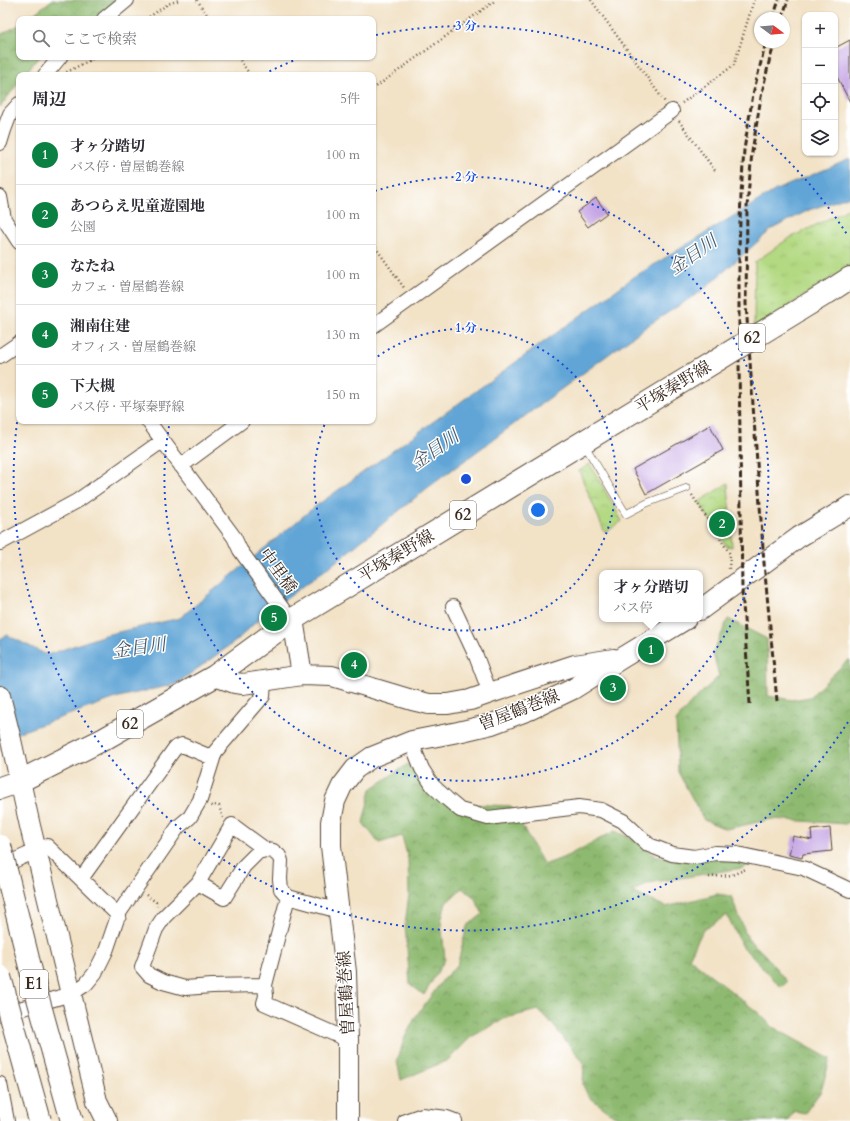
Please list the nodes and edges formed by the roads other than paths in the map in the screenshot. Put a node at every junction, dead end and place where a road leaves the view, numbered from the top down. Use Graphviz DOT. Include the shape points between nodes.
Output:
graph roads {
  1 [pos="127,0"];
  2 [pos="108,16"];
  3 [pos="57,60"];
  4 [pos="47,72"];
  5 [pos="16,107"];
  6 [pos="672,111"];
  7 [pos="2,130"];
  8 [pos="0,143"];
  9 [pos="0,197"];
  10 [pos="16,237"];
  11 [pos="850,278"];
  12 [pos="376,324"];
  13 [pos="16,345"];
  14 [pos="0,356"];
  15 [pos="150,424"];
  16 [pos="238,424"];
  17 [pos="162,441"];
  18 [pos="583,442"];
  19 [pos="180,466"];
  20 [pos="687,488"];
  21 [pos="850,506"];
  22 [pos="0,543"];
  23 [pos="453,607"];
  24 [pos="703,608"];
  25 [pos="290,617"];
  26 [pos="681,622"];
  27 [pos="622,658"];
  28 [pos="302,675"];
  29 [pos="215,676"];
  30 [pos="264,680"];
  31 [pos="490,693"];
  32 [pos="0,696"];
  33 [pos="412,741"];
  34 [pos="213,758"];
  35 [pos="10,784"];
  36 [pos="0,846"];
  37 [pos="36,850"];
  38 [pos="266,850"];
  39 [pos="0,867"];
  40 [pos="81,879"];
  41 [pos="198,883"];
  42 [pos="850,890"];
  43 [pos="288,897"];
  44 [pos="339,911"];
  45 [pos="119,916"];
  46 [pos="0,977"];
  47 [pos="265,985"];
  48 [pos="71,994"];
  49 [pos="0,1014"];
  50 [pos="348,1040"];
  51 [pos="0,1084"];
  52 [pos="6,1121"];
  53 [pos="40,1121"];
  54 [pos="72,1121"];
  55 [pos="107,1121"];
  56 [pos="348,1121"];
  57 [pos="405,1121"];
  58 [pos="454,1121"];
  1 -- 2 [label="street"];
  3 -- 4 [label="street"];
  5 -- 7 [label="street"];
  6 -- 12 [label="street"];
  7 -- 8 [label="street"];
  9 -- 10 [label="street" via="4,219"];
  11 -- 18 [label="main road, 平塚秦野線 / 62, bridge"];
  13 -- 14 [label="street"];
  15 -- 17 [label="street, 中里橋"];
  16 -- 19 [label="street"];
  17 -- 19 [label="street, 中里橋"];
  17 -- 22 [label="street" via="77,501"];
  18 -- 20 [label="lane" via="626,514"];
  18 -- 25 [label="main road, 平塚秦野線 / 62"];
  19 -- 25 [label="street, 中里橋"];
  21 -- 24 [label="main road" via="799,537"];
  23 -- 31 [label="street"];
  25 -- 28 [label="main road"];
  25 -- 29 [label="main road, 平塚秦野線 / 62"];
  26 -- 27 [label="main road"];
  27 -- 31 [label="main road, 曽屋鶴巻線" via="575,665"];
  27 -- 33 [label="main road, 曽屋鶴巻線" via="573,689 529,710 492,724"];
  28 -- 30 [label="main road, 曽屋鶴巻線"];
  28 -- 31 [label="main road, 曽屋鶴巻線" via="332,676 429,704 448,704"];
  29 -- 30 [label="main road, 曽屋鶴巻線" via="243,684"];
  29 -- 35 [label="main road, 平塚秦野線 / 62" via="104,739"];
  30 -- 34 [label="street" via="263,696 215,752"];
  32 -- 35 [label="main road" via="11,740"];
  33 -- 42 [label="street" via="422,769 433,786 460,810 488,818 579,807 601,810 623,821 649,845 672,854 694,857 715,853 737,854 803,868"];
  33 -- 44 [label="main road, 曽屋鶴巻線" via="372,757 355,769 335,800 331,822 331,846"];
  34 -- 40 [label="street" via="182,745 175,748"];
  34 -- 45 [label="street" via="195,809 178,827"];
  35 -- 37 [label="main road"];
  36 -- 54 [label="main road, E1, bridge"];
  37 -- 39 [label="street"];
  37 -- 40 [label="street" via="47,846"];
  37 -- 48 [label="main road"];
  38 -- 41 [label="street" via="258,852 244,866 224,898"];
  38 -- 41 [label="street" via="232,825"];
  38 -- 43 [label="street" via="273,851 279,856 281,889"];
  40 -- 45 [label="street"];
  41 -- 47 [label="street" via="156,929 142,967 149,975 163,982 185,988"];
  43 -- 44 [label="street"];
  43 -- 47 [label="street"];
  44 -- 50 [label="main road, 曽屋鶴巻線" via="346,972"];
  45 -- 48 [label="street" via="95,973 86,984"];
  46 -- 53 [label="main road, E1, bridge"];
  47 -- 50 [label="street" via="264,1003"];
  48 -- 49 [label="street"];
  48 -- 55 [label="main road" via="97,1101"];
  50 -- 56 [label="main road, 曽屋鶴巻線"];
  51 -- 52 [label="street"];
  57 -- 58 [label="street" via="422,1115"];
}
